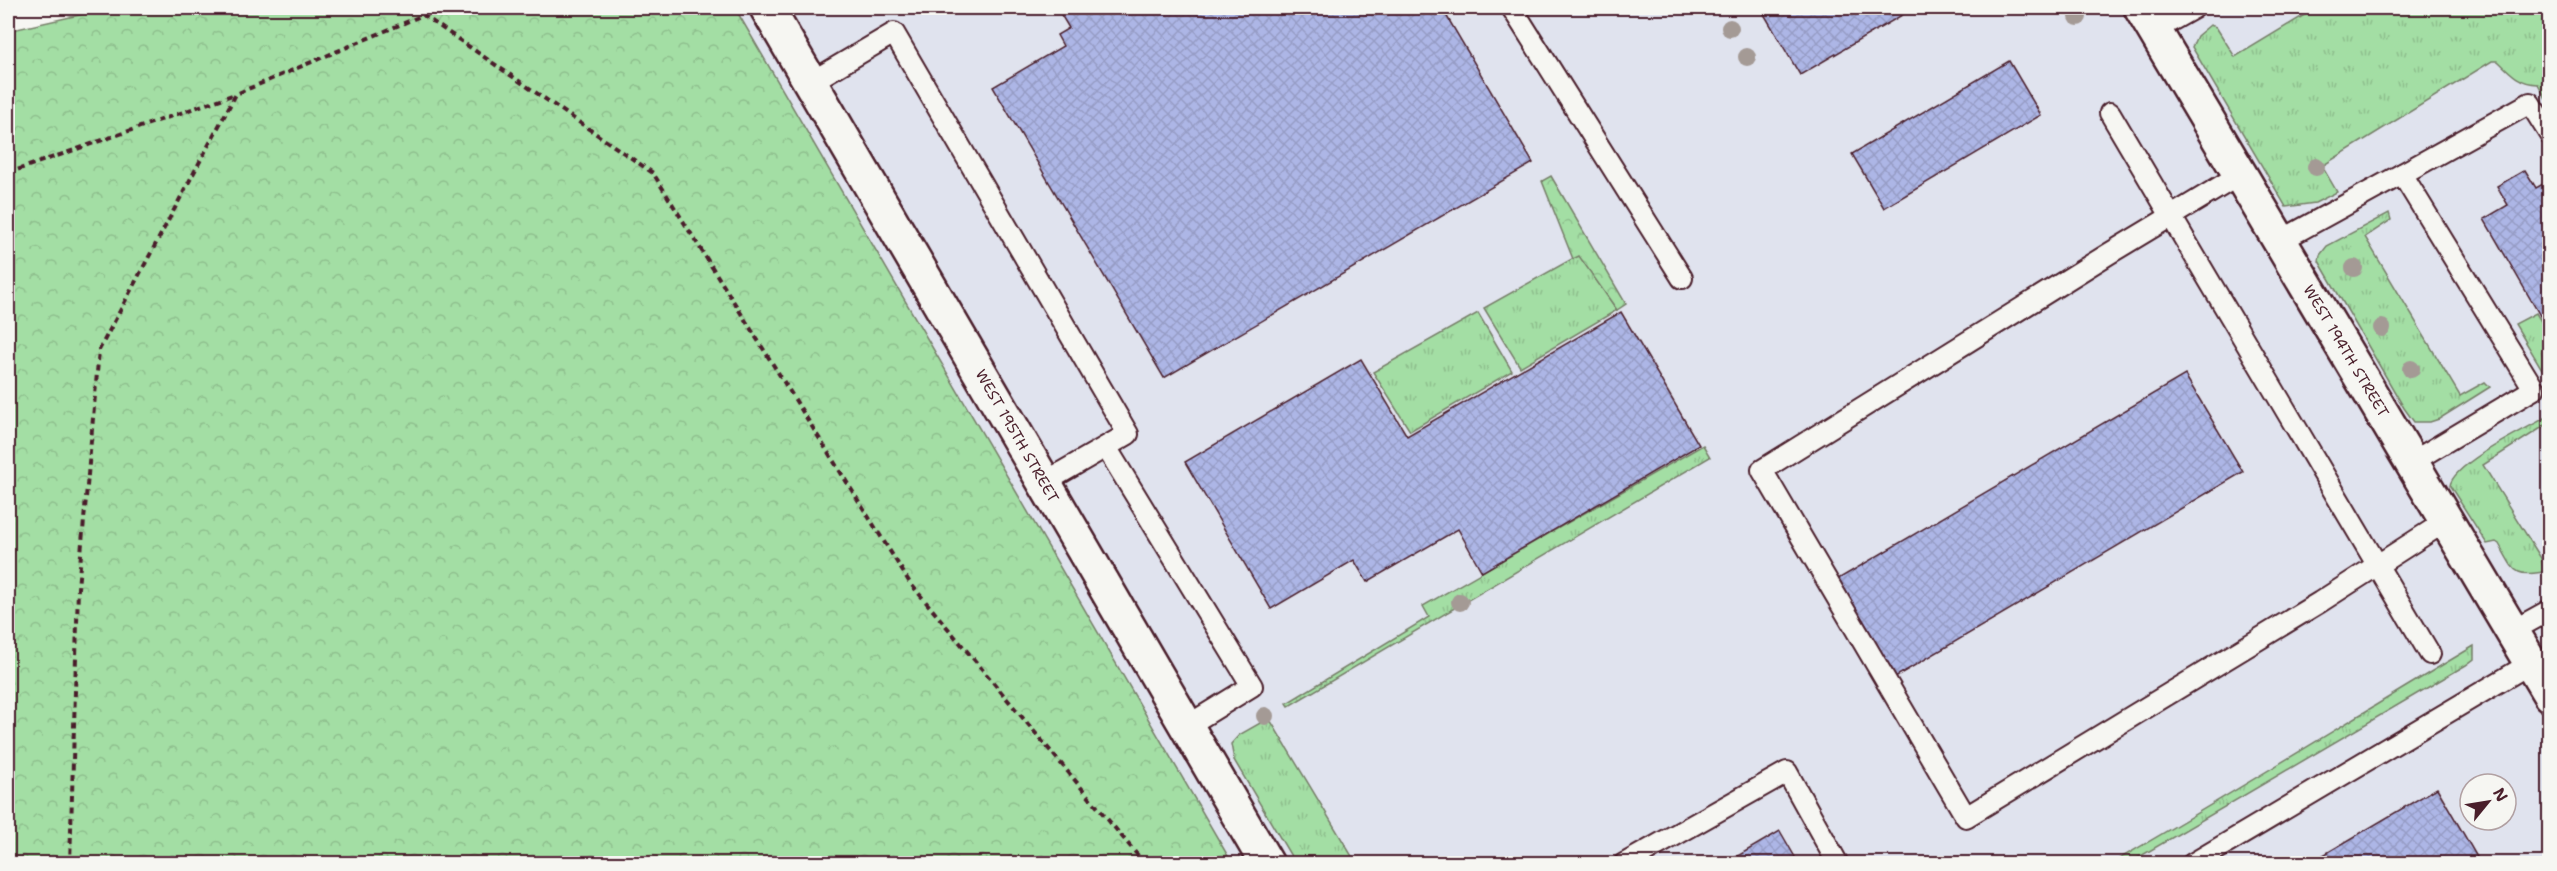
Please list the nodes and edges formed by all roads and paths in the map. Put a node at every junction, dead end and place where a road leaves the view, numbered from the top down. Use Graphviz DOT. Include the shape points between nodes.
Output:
graph roads {
  1 [pos="767,8"];
  2 [pos="1512,8"];
  3 [pos="2194,8"];
  4 [pos="2148,19"];
  5 [pos="811,82"];
  6 [pos="236,94"];
  7 [pos="2110,113"];
  8 [pos="2550,135"];
  9 [pos="8,173"];
  10 [pos="2241,174"];
  11 [pos="2402,174"];
  12 [pos="2171,216"];
  13 [pos="2280,241"];
  14 [pos="1682,278"];
  15 [pos="1106,447"];
  16 [pos="2412,462"];
  17 [pos="1045,482"];
  18 [pos="2446,521"];
  19 [pos="2378,565"];
  20 [pos="2550,610"];
  21 [pos="2512,631"];
  22 [pos="2430,654"];
  23 [pos="2531,663"];
  24 [pos="2550,695"];
  25 [pos="1187,726"];
  26 [pos="70,864"];
  27 [pos="1145,864"];
  28 [pos="1267,864"];
  29 [pos="1624,864"];
  30 [pos="1838,864"];
  31 [pos="2192,864"];
  1 -- 5 [label="street, WEST 195TH STREET"];
  2 -- 14 [label="lane"];
  3 -- 4 [label="lane"];
  4 -- 10 [label="street, WEST 194TH STREET"];
  5 -- 15 [label="lane" via="894,33 1128,434"];
  5 -- 17 [label="street, WEST 195TH STREET"];
  6 -- 9 [label="path"];
  6 -- 26 [label="path" via="99,350 78,588"];
  6 -- 27 [label="path" via="423,15 653,173 910,583"];
  7 -- 12 [label="lane"];
  8 -- 11 [label="lane" via="2530,103"];
  10 -- 12 [label="lane"];
  10 -- 13 [label="street, WEST 194TH STREET"];
  11 -- 13 [label="lane"];
  11 -- 16 [label="lane" via="2534,389"];
  12 -- 19 [label="lane"];
  12 -- 19 [label="lane" via="1762,470 1966,817"];
  13 -- 16 [label="street, WEST 194TH STREET"];
  15 -- 17 [label="lane"];
  15 -- 25 [label="lane" via="1252,686"];
  16 -- 18 [label="street, WEST 194TH STREET"];
  17 -- 25 [label="street, WEST 195TH STREET"];
  18 -- 19 [label="lane"];
  18 -- 21 [label="street, WEST 194TH STREET"];
  19 -- 22 [label="lane"];
  20 -- 21 [label="lane"];
  21 -- 23 [label="street, WEST 194TH STREET"];
  23 -- 24 [label="street, WEST 194TH STREET"];
  23 -- 31 [label="lane"];
  25 -- 28 [label="street, WEST 195TH STREET"];
  29 -- 30 [label="lane" via="1787,772"];
}
